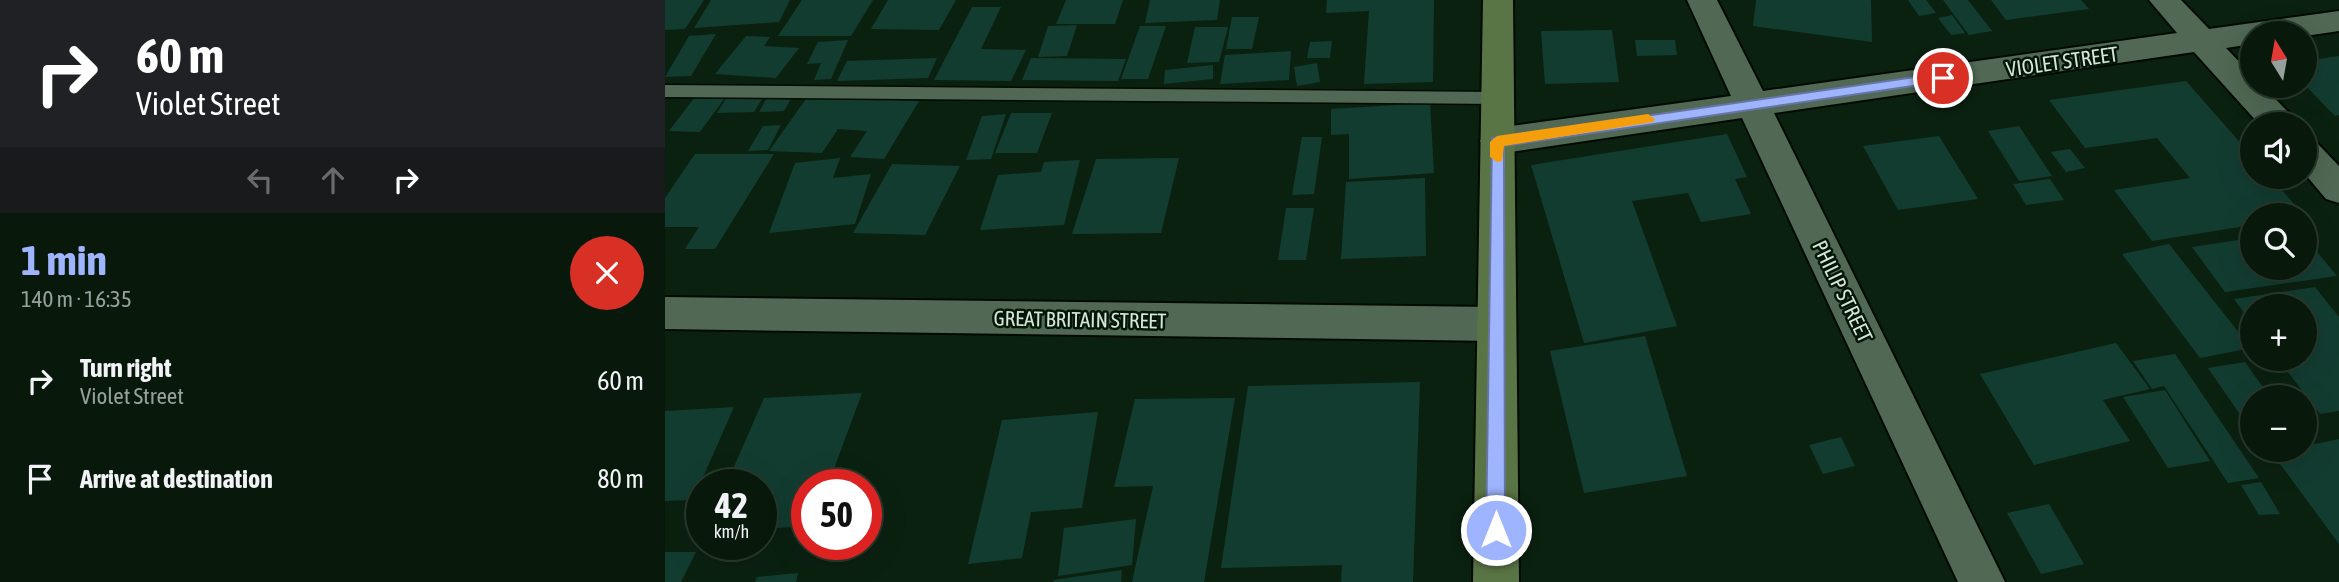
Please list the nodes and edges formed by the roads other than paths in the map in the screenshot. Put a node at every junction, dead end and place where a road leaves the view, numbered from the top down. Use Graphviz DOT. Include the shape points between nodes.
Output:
graph roads {
  1 [pos="1498,0"];
  2 [pos="1702,0"];
  3 [pos="2164,0"];
  4 [pos="2339,21"];
  5 [pos="2201,41"];
  6 [pos="665,91"];
  7 [pos="1499,98"];
  8 [pos="1753,103"];
  9 [pos="2268,112"];
  10 [pos="1497,142"];
  11 [pos="2317,165"];
  12 [pos="2339,189"];
  13 [pos="665,313"];
  14 [pos="1495,324"];
  15 [pos="1496,582"];
  16 [pos="1982,582"];
  1 -- 7 [label="main road"];
  2 -- 8 [label="street, PHILIP STREET"];
  3 -- 5 [label="street"];
  4 -- 5 [label="street, VIOLET STREET"];
  5 -- 8 [label="street, VIOLET STREET"];
  5 -- 9 [label="street"];
  6 -- 7 [label="lane"];
  7 -- 10 [label="main road"];
  8 -- 10 [label="street, VIOLET STREET"];
  8 -- 16 [label="street, PHILIP STREET"];
  10 -- 14 [label="main road"];
  11 -- 12 [label="street"];
  13 -- 14 [label="street, GREAT BRITAIN STREET"];
  14 -- 15 [label="main road"];
}
